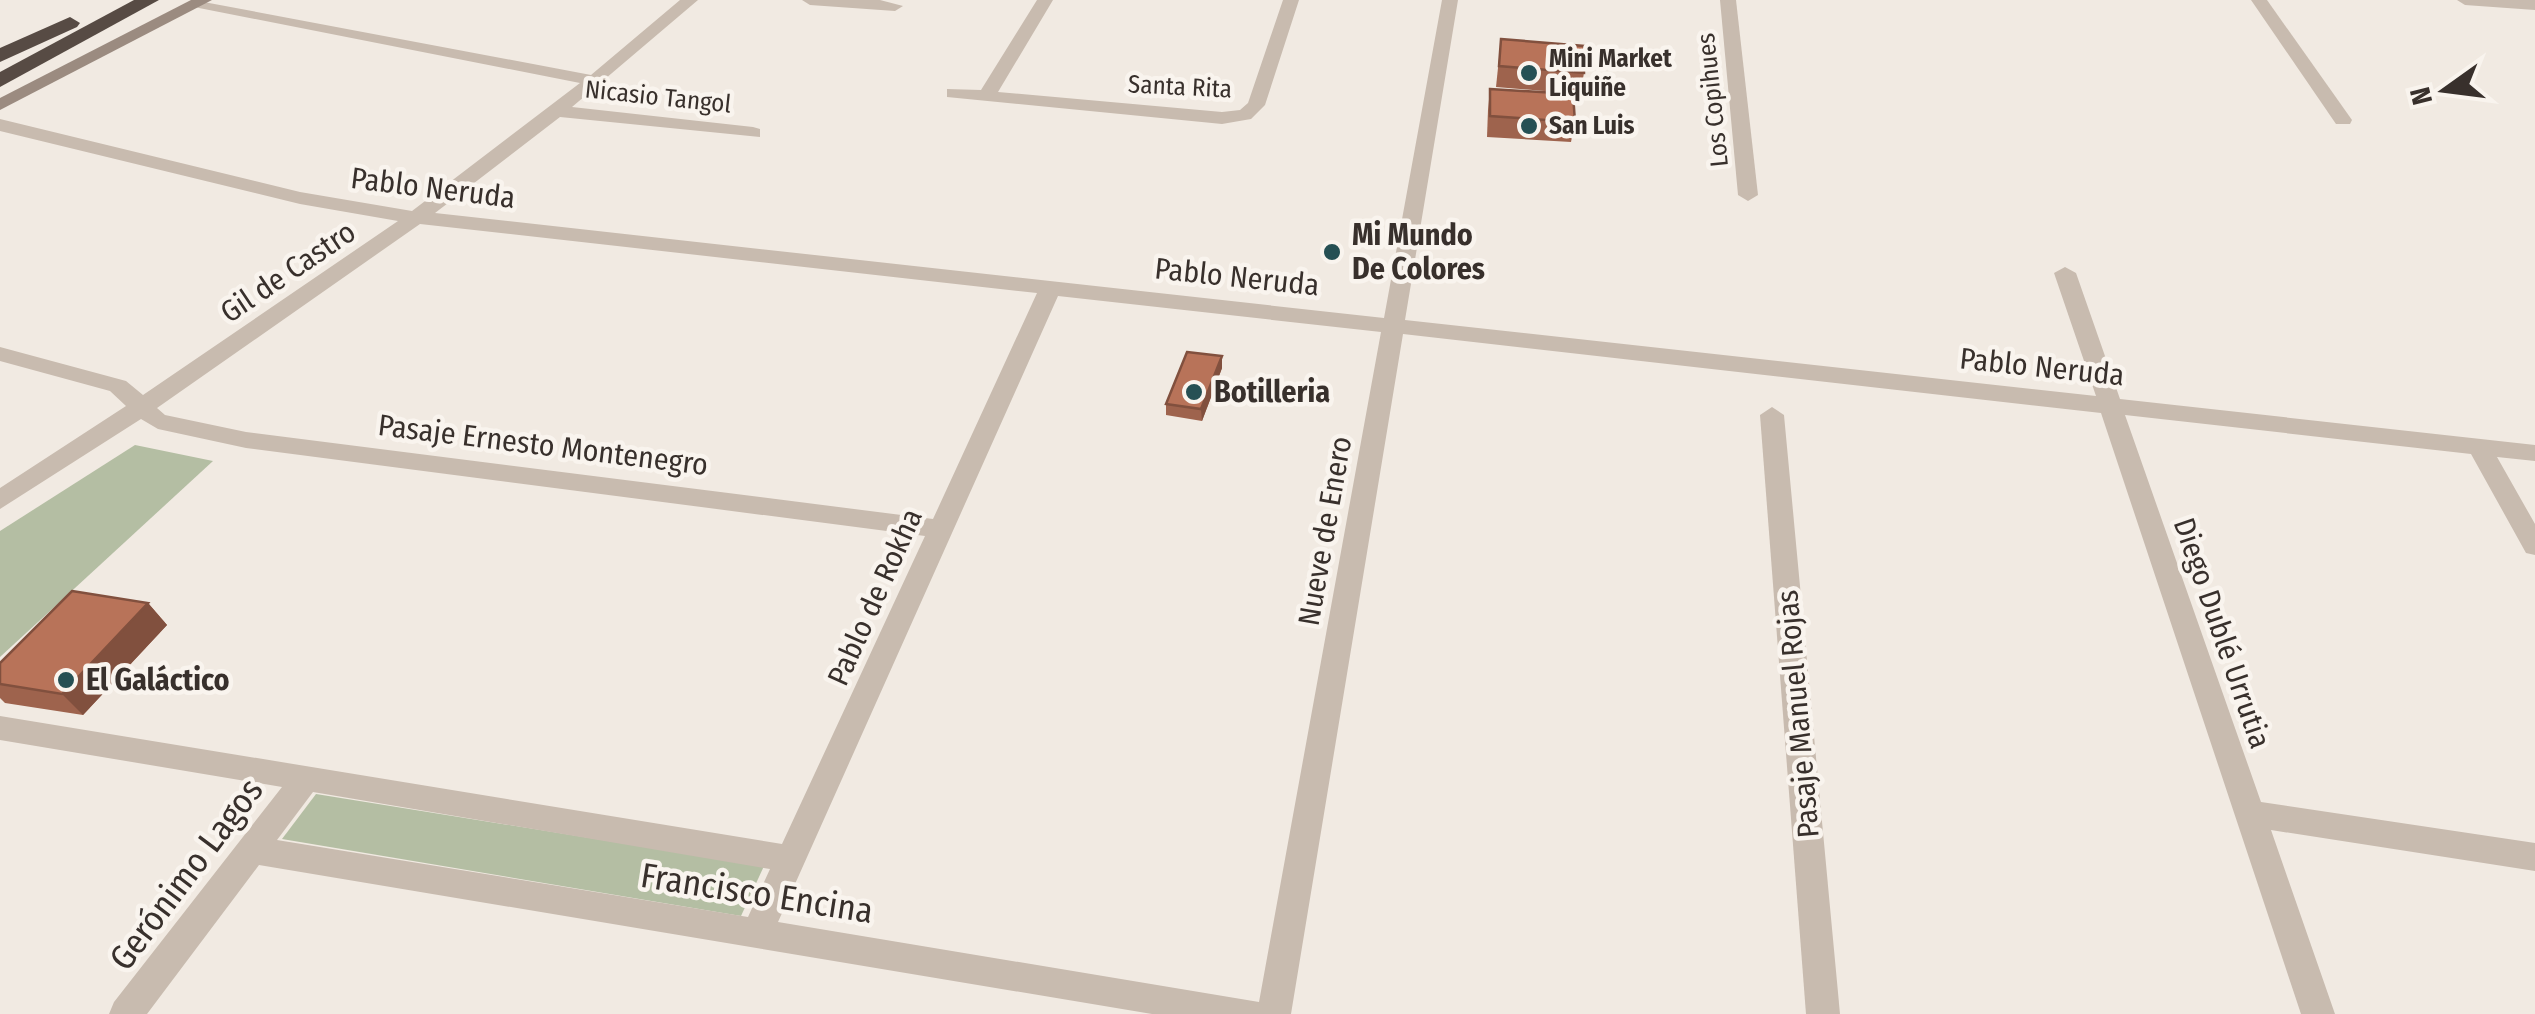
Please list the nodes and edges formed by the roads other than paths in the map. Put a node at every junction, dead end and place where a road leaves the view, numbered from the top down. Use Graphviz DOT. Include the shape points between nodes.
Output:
graph roads {
  1 [pos="116,0"];
  2 [pos="149,0"];
  3 [pos="690,0"];
  4 [pos="810,0"];
  5 [pos="1045,0"];
  6 [pos="1291,0"];
  7 [pos="1450,0"];
  8 [pos="1728,0"];
  9 [pos="2259,0"];
  10 [pos="2464,0"];
  11 [pos="201,1"];
  12 [pos="2535,5"];
  13 [pos="895,6"];
  14 [pos="0,56"];
  15 [pos="0,81"];
  16 [pos="596,81"];
  17 [pos="953,94"];
  18 [pos="986,96"];
  19 [pos="0,105"];
  20 [pos="557,111"];
  21 [pos="2342,120"];
  22 [pos="0,125"];
  23 [pos="754,132"];
  24 [pos="1748,195"];
  25 [pos="418,218"];
  26 [pos="2065,274"];
  27 [pos="1051,287"];
  28 [pos="1394,324"];
  29 [pos="0,354"];
  30 [pos="2110,406"];
  31 [pos="142,408"];
  32 [pos="1772,415"];
  33 [pos="2479,447"];
  34 [pos="2535,453"];
  35 [pos="0,500"];
  36 [pos="942,529"];
  37 [pos="2535,546"];
  38 [pos="0,728"];
  39 [pos="306,779"];
  40 [pos="2250,814"];
  41 [pos="252,850"];
  42 [pos="2535,857"];
  43 [pos="792,859"];
  44 [pos="758,934"];
  45 [pos="126,1014"];
  46 [pos="1248,1014"];
  47 [pos="1274,1014"];
  48 [pos="1823,1014"];
  49 [pos="2318,1014"];
  1 -- 14 [label="highway"];
  2 -- 15 [label="highway"];
  3 -- 16 [label="street, Gil de Castro"];
  4 -- 13 [label="street"];
  5 -- 18 [label="street"];
  6 -- 18 [label="street, Santa Rita" via="1256,105 1244,115"];
  7 -- 28 [label="street, Nueve de Enero"];
  8 -- 24 [label="street, Los Copihues"];
  9 -- 21 [label="street"];
  10 -- 12 [label="street"];
  11 -- 16 [label="street"];
  11 -- 19 [label="main road"];
  16 -- 20 [label="street, Gil de Castro"];
  17 -- 18 [label="street, Santa Rita"];
  20 -- 23 [label="street, Nicasio Tangol"];
  20 -- 25 [label="street, Gil de Castro"];
  22 -- 25 [label="street, Pablo Neruda" via="336,206"];
  25 -- 27 [label="street, Pablo Neruda"];
  25 -- 31 [label="street, Gil de Castro"];
  26 -- 30 [label="street, Diego Dublé Urrutia"];
  27 -- 28 [label="street, Pablo Neruda"];
  27 -- 36 [label="street, Pablo de Rokha"];
  28 -- 30 [label="street, Pablo Neruda"];
  28 -- 47 [label="street, Nueve de Enero"];
  29 -- 31 [label="street, Pasaje Ernesto Montenegro" via="118,386"];
  30 -- 33 [label="street, Pablo Neruda"];
  30 -- 40 [label="street, Diego Dublé Urrutia"];
  31 -- 35 [label="street, Gil de Castro"];
  31 -- 36 [label="street, Pasaje Ernesto Montenegro" via="158,420 246,440"];
  32 -- 48 [label="street, Pasaje Manuel Rojas"];
  33 -- 34 [label="street, Pablo Neruda"];
  33 -- 37 [label="street"];
  36 -- 43 [label="street, Pablo de Rokha"];
  38 -- 39 [label="street, Francisco Encina"];
  39 -- 41 [label="street, Gerónimo Lagos"];
  39 -- 43 [label="street, Francisco Encina"];
  40 -- 42 [label="street"];
  40 -- 49 [label="street, Diego Dublé Urrutia"];
  41 -- 44 [label="street, Francisco Encina"];
  41 -- 45 [label="street, Gerónimo Lagos"];
  43 -- 44 [label="street, Pablo de Rokha"];
  44 -- 46 [label="street, Francisco Encina"];
}
